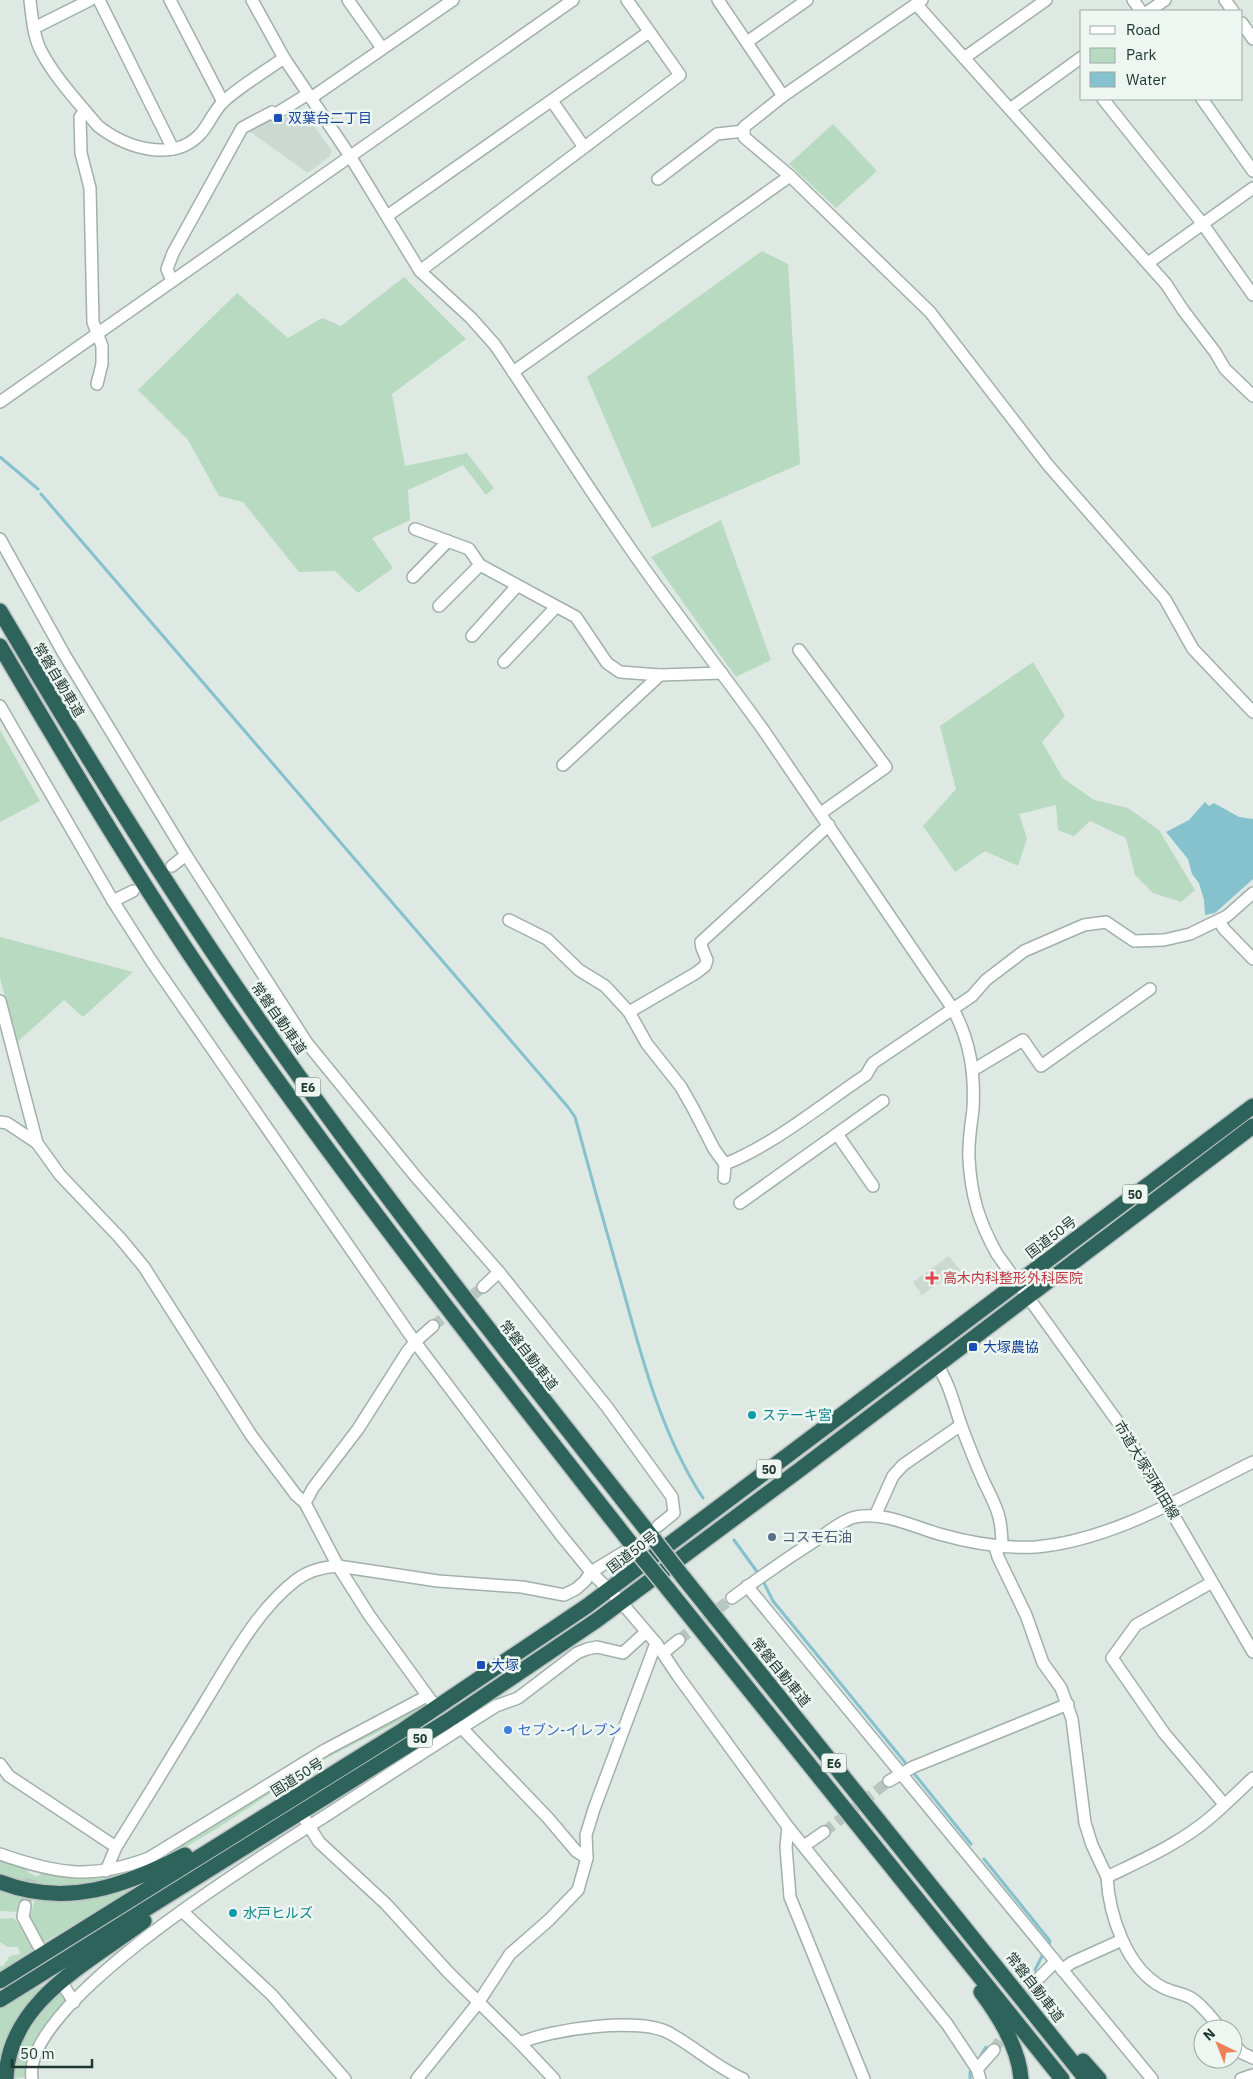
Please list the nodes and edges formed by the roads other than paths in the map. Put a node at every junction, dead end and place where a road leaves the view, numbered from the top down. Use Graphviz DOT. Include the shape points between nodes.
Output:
graph roads {
  1 [pos="30,0"];
  2 [pos="90,0"];
  3 [pos="99,0"];
  4 [pos="170,0"];
  5 [pos="252,0"];
  6 [pos="348,0"];
  7 [pos="453,0"];
  8 [pos="572,0"];
  9 [pos="627,0"];
  10 [pos="718,0"];
  11 [pos="807,0"];
  12 [pos="1046,0"];
  13 [pos="1165,0"];
  14 [pos="919,2"];
  15 [pos="440,3"];
  16 [pos="1150,10"];
  17 [pos="1243,24"];
  18 [pos="34,28"];
  19 [pos="649,32"];
  20 [pos="1253,39"];
  21 [pos="747,42"];
  22 [pos="382,48"];
  23 [pos="284,58"];
  24 [pos="964,58"];
  25 [pos="1079,64"];
  26 [pos="309,96"];
  27 [pos="783,96"];
  28 [pos="1105,100"];
  29 [pos="1203,100"];
  30 [pos="552,101"];
  31 [pos="223,102"];
  32 [pos="1010,109"];
  33 [pos="85,111"];
  34 [pos="744,131"];
  35 [pos="584,147"];
  36 [pos="172,149"];
  37 [pos="350,156"];
  38 [pos="1253,171"];
  39 [pos="790,176"];
  40 [pos="658,179"];
  41 [pos="1253,188"];
  42 [pos="387,216"];
  43 [pos="1202,223"];
  44 [pos="1148,262"];
  45 [pos="420,271"];
  46 [pos="172,282"];
  47 [pos="1253,295"];
  48 [pos="99,333"];
  49 [pos="513,372"];
  50 [pos="97,384"];
  51 [pos="1253,396"];
  52 [pos="0,402"];
  53 [pos="415,528"];
  54 [pos="0,539"];
  55 [pos="448,541"];
  56 [pos="480,565"];
  57 [pos="413,577"];
  58 [pos="517,586"];
  59 [pos="439,606"];
  60 [pos="556,606"];
  61 [pos="0,611"];
  62 [pos="472,636"];
  63 [pos="0,646"];
  64 [pos="799,650"];
  65 [pos="504,662"];
  66 [pos="722,673"];
  67 [pos="660,674"];
  68 [pos="0,706"];
  69 [pos="1253,712"];
  70 [pos="563,765"];
  71 [pos="821,813"];
  72 [pos="829,825"];
  73 [pos="186,855"];
  74 [pos="172,866"];
  75 [pos="133,891"];
  76 [pos="1253,893"];
  77 [pos="113,901"];
  78 [pos="509,920"];
  79 [pos="1219,921"];
  80 [pos="1253,960"];
  81 [pos="1150,989"];
  82 [pos="0,1001"];
  83 [pos="953,1009"];
  84 [pos="629,1012"];
  85 [pos="973,1070"];
  86 [pos="883,1101"];
  87 [pos="1253,1106"];
  88 [pos="0,1122"];
  89 [pos="1253,1126"];
  90 [pos="838,1134"];
  91 [pos="37,1143"];
  92 [pos="725,1164"];
  93 [pos="724,1178"];
  94 [pos="873,1186"];
  95 [pos="740,1202"];
  96 [pos="499,1272"];
  97 [pos="1018,1282"];
  98 [pos="483,1287"];
  99 [pos="1028,1296"];
  100 [pos="433,1326"];
  101 [pos="415,1342"];
  102 [pos="937,1365"];
  103 [pos="961,1425"];
  104 [pos="1253,1462"];
  105 [pos="305,1503"];
  106 [pos="1168,1504"];
  107 [pos="875,1516"];
  108 [pos="655,1532"];
  109 [pos="998,1547"];
  110 [pos="630,1551"];
  111 [pos="338,1566"];
  112 [pos="591,1572"];
  113 [pos="1210,1584"];
  114 [pos="747,1586"];
  115 [pos="609,1590"];
  116 [pos="732,1598"];
  117 [pos="621,1602"];
  118 [pos="646,1632"];
  119 [pos="680,1640"];
  120 [pos="656,1643"];
  121 [pos="1253,1652"];
  122 [pos="663,1653"];
  123 [pos="432,1702"];
  124 [pos="1068,1704"];
  125 [pos="456,1723"];
  126 [pos="0,1764"];
  127 [pos="813,1769"];
  128 [pos="335,1772"];
  129 [pos="900,1773"];
  130 [pos="1253,1778"];
  131 [pos="889,1782"];
  132 [pos="1224,1804"];
  133 [pos="301,1813"];
  134 [pos="309,1826"];
  135 [pos="788,1828"];
  136 [pos="824,1832"];
  137 [pos="804,1846"];
  138 [pos="116,1848"];
  139 [pos="0,1854"];
  140 [pos="587,1858"];
  141 [pos="215,1866"];
  142 [pos="106,1871"];
  143 [pos="1107,1876"];
  144 [pos="0,1882"];
  145 [pos="25,1906"];
  146 [pos="182,1911"];
  147 [pos="1122,1940"];
  148 [pos="38,1945"];
  149 [pos="984,1949"];
  150 [pos="1058,1966"];
  151 [pos="1040,1977"];
  152 [pos="0,1981"];
  153 [pos="65,1988"];
  154 [pos="0,2000"];
  155 [pos="74,2002"];
  156 [pos="478,2003"];
  157 [pos="1212,2019"];
  158 [pos="520,2042"];
  159 [pos="994,2050"];
  160 [pos="978,2074"];
  161 [pos="1253,2075"];
  162 [pos="6,2079"];
  163 [pos="32,2079"];
  164 [pos="345,2079"];
  165 [pos="417,2079"];
  166 [pos="554,2079"];
  167 [pos="743,2079"];
  168 [pos="864,2079"];
  169 [pos="1021,2079"];
  170 [pos="1062,2079"];
  171 [pos="1086,2079"];
  172 [pos="1099,2079"];
  173 [pos="1152,2079"];
  174 [pos="1241,2079"];
  1 -- 18 [label="street"];
  2 -- 18 [label="street"];
  3 -- 36 [label="street"];
  4 -- 31 [label="street"];
  5 -- 23 [label="street, 市道大塚河和田線"];
  6 -- 22 [label="street"];
  7 -- 15 [label="street"];
  8 -- 37 [label="street"];
  9 -- 19 [label="street"];
  10 -- 21 [label="street"];
  11 -- 21 [label="street"];
  12 -- 24 [label="street"];
  13 -- 16 [label="street"];
  14 -- 24 [label="street"];
  14 -- 27 [label="street"];
  15 -- 22 [label="street"];
  17 -- 20 [label="street"];
  18 -- 33 [label="street" via="49,65"];
  19 -- 30 [label="street"];
  19 -- 35 [label="street" via="680,76"];
  21 -- 27 [label="street"];
  22 -- 26 [label="street"];
  23 -- 26 [label="street, 市道大塚河和田線"];
  23 -- 31 [label="street"];
  24 -- 32 [label="street"];
  25 -- 32 [label="street"];
  26 -- 37 [label="street, 市道大塚河和田線"];
  26 -- 46 [label="street" via="242,128 173,253 167,270"];
  27 -- 34 [label="street" via="744,127"];
  28 -- 43 [label="street"];
  29 -- 38 [label="street"];
  30 -- 35 [label="street"];
  30 -- 42 [label="street"];
  31 -- 36 [label="street" via="201,133 189,144"];
  32 -- 44 [label="street"];
  33 -- 36 [label="street" via="107,133 145,149"];
  33 -- 48 [label="street" via="80,117 81,154 90,188 93,322"];
  34 -- 39 [label="street" via="744,137"];
  34 -- 40 [label="street" via="717,134"];
  35 -- 45 [label="street"];
  37 -- 42 [label="street, 市道大塚河和田線"];
  37 -- 46 [label="street"];
  39 -- 49 [label="street"];
  39 -- 69 [label="street" via="930,312 1048,465 1165,599 1193,649"];
  41 -- 43 [label="street"];
  42 -- 45 [label="street, 市道大塚河和田線"];
  43 -- 44 [label="street"];
  43 -- 47 [label="street"];
  44 -- 51 [label="street" via="1225,369"];
  45 -- 49 [label="street, 市道大塚河和田線" via="471,318"];
  46 -- 48 [label="street"];
  48 -- 50 [label="street" via="102,364"];
  48 -- 52 [label="street"];
  49 -- 66 [label="street, 市道大塚河和田線" via="674,612"];
  53 -- 55 [label="street"];
  54 -- 73 [label="street" via="64,654"];
  55 -- 56 [label="street" via="469,549"];
  55 -- 57 [label="street"];
  56 -- 58 [label="street"];
  56 -- 59 [label="street"];
  58 -- 60 [label="street"];
  58 -- 62 [label="street"];
  60 -- 65 [label="street"];
  60 -- 67 [label="street" via="576,617 608,663 620,672"];
  61 -- 108 [label="highway, 常磐自動車道 / E6" via="93,768 259,1020 472,1309"];
  63 -- 110 [label="highway, E6" via="83,787 242,1030"];
  64 -- 71 [label="street" via="886,767"];
  66 -- 67 [label="street"];
  66 -- 71 [label="street, 市道大塚河和田線"];
  67 -- 70 [label="street"];
  68 -- 77 [label="street"];
  71 -- 72 [label="street, 市道大塚河和田線"];
  72 -- 83 [label="street, 市道大塚河和田線"];
  72 -- 84 [label="street" via="701,942 707,960 705,966"];
  73 -- 74 [label="street"];
  73 -- 96 [label="street" via="308,1043 416,1177"];
  75 -- 77 [label="street"];
  76 -- 79 [label="street"];
  77 -- 101 [label="street" via="240,1091"];
  78 -- 84 [label="street" via="547,939 579,970 605,986"];
  79 -- 80 [label="street"];
  79 -- 83 [label="street" via="1190,934 1164,940 1134,941 1106,922 1084,925 1024,951"];
  81 -- 85 [label="street" via="1041,1066 1023,1040"];
  82 -- 91 [label="street"];
  83 -- 85 [label="street, 市道大塚河和田線" via="969,1046"];
  83 -- 92 [label="street" via="873,1063 866,1075 794,1124"];
  84 -- 92 [label="street" via="647,1044 681,1087"];
  85 -- 97 [label="street, 市道大塚河和田線" via="969,1158 972,1192 985,1233"];
  86 -- 90 [label="street"];
  87 -- 97 [label="highway, 国道50号 / 50"];
  88 -- 91 [label="street" via="7,1123"];
  89 -- 99 [label="highway, 50"];
  90 -- 94 [label="street"];
  90 -- 95 [label="street"];
  91 -- 105 [label="street" via="60,1175 144,1267 250,1435"];
  92 -- 93 [label="street"];
  96 -- 98 [label="street"];
  96 -- 108 [label="street" via="607,1407 672,1497 674,1513"];
  97 -- 99 [label="street, 市道大塚河和田線"];
  97 -- 115 [label="highway, 国道50号 / 50"];
  99 -- 102 [label="highway, 50"];
  99 -- 106 [label="street, 市道大塚河和田線" via="1103,1399"];
  100 -- 101 [label="street"];
  101 -- 105 [label="street"];
  101 -- 112 [label="street"];
  102 -- 103 [label="street" via="946,1378"];
  102 -- 117 [label="highway, 50"];
  103 -- 107 [label="street" via="903,1465 893,1476"];
  103 -- 109 [label="street" via="984,1482 996,1502 1000,1520"];
  104 -- 106 [label="street"];
  105 -- 111 [label="street"];
  106 -- 109 [label="street" via="1122,1525 1068,1542 1035,1547"];
  106 -- 121 [label="street, 市道大塚河和田線"];
  107 -- 109 [label="street"];
  107 -- 114 [label="street" via="853,1517 845,1521"];
  108 -- 149 [label="highway, 常磐自動車道 / E6, bridge" via="683,1577"];
  109 -- 124 [label="street" via="998,1557 1026,1615 1042,1663 1061,1688"];
  110 -- 112 [label="street"];
  110 -- 127 [label="highway, E6, bridge" via="668,1589"];
  111 -- 112 [label="street" via="438,1581 522,1586 564,1594 576,1589"];
  111 -- 123 [label="street"];
  111 -- 138 [label="street" via="307,1573 296,1580 260,1618"];
  112 -- 115 [label="street"];
  113 -- 132 [label="street" via="1136,1625 1112,1658 1164,1733"];
  114 -- 116 [label="street"];
  114 -- 129 [label="street"];
  115 -- 117 [label="street"];
  115 -- 123 [label="highway, 国道50号 / 50" via="516,1655"];
  117 -- 118 [label="street"];
  117 -- 125 [label="highway, 50"];
  118 -- 120 [label="street"];
  118 -- 125 [label="street" via="623,1653 597,1647 577,1653 518,1698"];
  119 -- 122 [label="street"];
  120 -- 122 [label="street"];
  120 -- 140 [label="street" via="594,1809 586,1835"];
  122 -- 135 [label="street"];
  123 -- 128 [label="highway, 国道50号 / 50"];
  123 -- 142 [label="street" via="326,1750 149,1858"];
  124 -- 129 [label="street"];
  124 -- 143 [label="street" via="1085,1823"];
  125 -- 133 [label="highway, 50"];
  125 -- 134 [label="street"];
  125 -- 140 [label="street" via="576,1851"];
  126 -- 138 [label="street" via="9,1776"];
  127 -- 169 [label="highway" via="993,2009 1009,2039"];
  127 -- 170 [label="highway, E6"];
  128 -- 144 [label="highway" via="287,1792 188,1853 118,1885 89,1892 57,1894"];
  128 -- 152 [label="highway, 国道50号 / 50"];
  129 -- 131 [label="street"];
  129 -- 150 [label="street"];
  130 -- 132 [label="street"];
  132 -- 143 [label="street" via="1210,1818 1163,1848"];
  133 -- 134 [label="street"];
  133 -- 141 [label="highway, 50"];
  134 -- 146 [label="street"];
  134 -- 156 [label="street" via="319,1842 386,1904"];
  135 -- 137 [label="street"];
  135 -- 168 [label="street" via="786,1847 790,1897"];
  136 -- 137 [label="street"];
  137 -- 160 [label="street" via="947,2024"];
  138 -- 142 [label="street"];
  139 -- 142 [label="street" via="33,1871"];
  140 -- 156 [label="street" via="578,1890 510,1954"];
  141 -- 154 [label="highway, 50"];
  141 -- 162 [label="highway" via="41,2001 14,2040"];
  143 -- 147 [label="street" via="1111,1908"];
  145 -- 148 [label="street" via="23,1917"];
  146 -- 155 [label="street" via="134,1946"];
  146 -- 164 [label="street" via="272,1995"];
  147 -- 150 [label="street"];
  147 -- 157 [label="street" via="1136,1963 1150,1977 1162,1987 1196,2002"];
  149 -- 171 [label="highway, 常磐自動車道 / E6"];
  149 -- 172 [label="highway"];
  150 -- 151 [label="street"];
  150 -- 173 [label="street"];
  153 -- 155 [label="street"];
  155 -- 163 [label="street" via="40,2044"];
  156 -- 158 [label="street"];
  156 -- 165 [label="street"];
  158 -- 166 [label="street"];
  158 -- 167 [label="street" via="597,2025 643,2026 670,2033 717,2066"];
  159 -- 160 [label="street"];
  161 -- 174 [label="street"];
}
